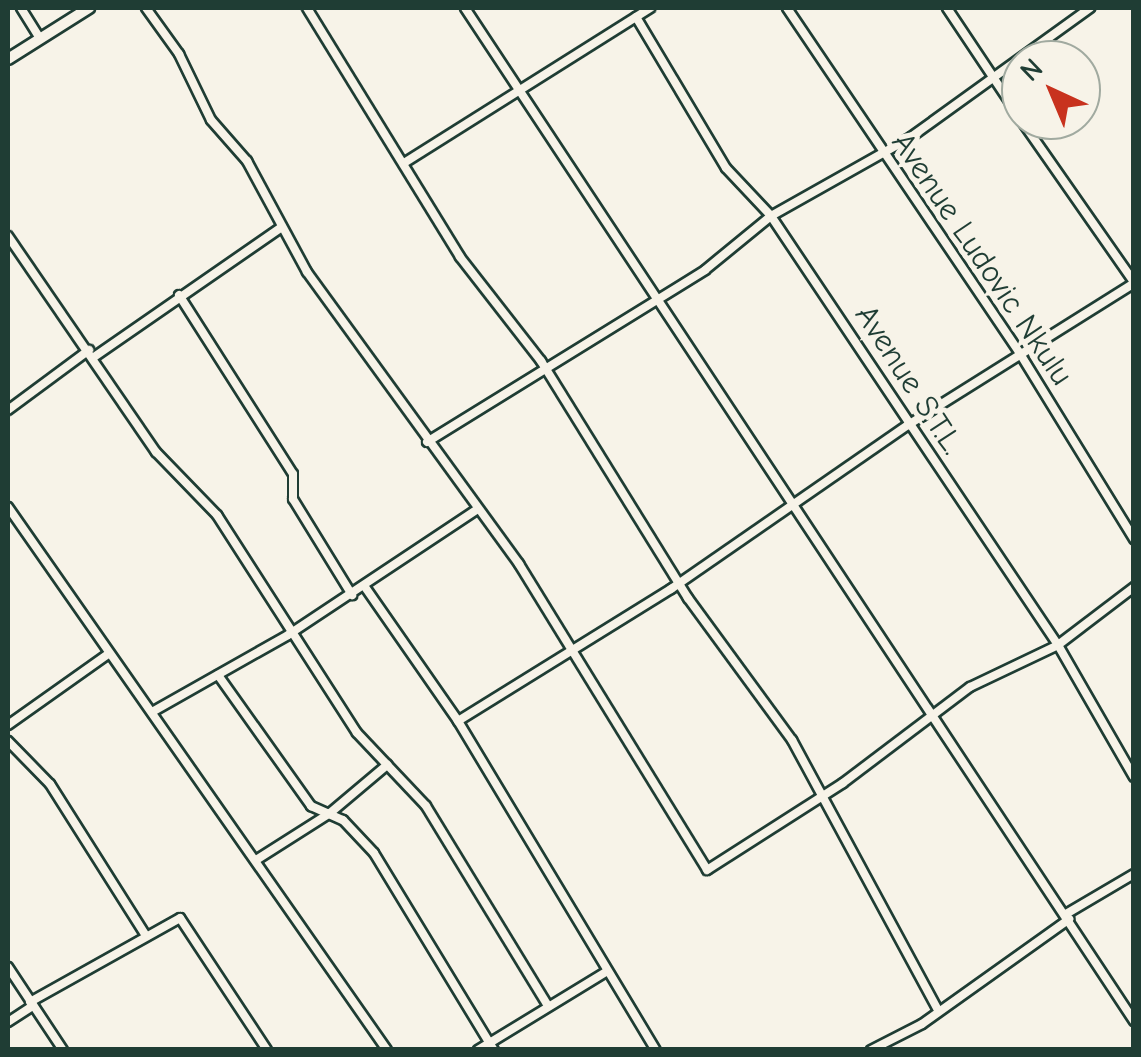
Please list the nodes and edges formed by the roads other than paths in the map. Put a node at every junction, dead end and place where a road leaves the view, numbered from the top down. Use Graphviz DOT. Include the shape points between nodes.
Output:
graph roads {
  1 [pos="21,8"];
  2 [pos="89,8"];
  3 [pos="146,8"];
  4 [pos="307,8"];
  5 [pos="466,8"];
  6 [pos="650,8"];
  7 [pos="787,8"];
  8 [pos="947,8"];
  9 [pos="1090,8"];
  10 [pos="636,17"];
  11 [pos="40,39"];
  12 [pos="8,59"];
  13 [pos="992,78"];
  14 [pos="520,86"];
  15 [pos="1001,91"];
  16 [pos="1035,140"];
  17 [pos="880,154"];
  18 [pos="404,163"];
  19 [pos="771,216"];
  20 [pos="280,228"];
  21 [pos="8,236"];
  22 [pos="1134,283"];
  23 [pos="179,294"];
  24 [pos="660,299"];
  25 [pos="1019,352"];
  26 [pos="92,353"];
  27 [pos="547,371"];
  28 [pos="8,410"];
  29 [pos="908,424"];
  30 [pos="426,442"];
  31 [pos="794,504"];
  32 [pos="8,507"];
  33 [pos="478,509"];
  34 [pos="1134,539"];
  35 [pos="680,583"];
  36 [pos="365,587"];
  37 [pos="1134,587"];
  38 [pos="352,595"];
  39 [pos="288,635"];
  40 [pos="1058,645"];
  41 [pos="571,651"];
  42 [pos="107,655"];
  43 [pos="218,675"];
  44 [pos="152,712"];
  45 [pos="934,718"];
  46 [pos="458,721"];
  47 [pos="8,725"];
  48 [pos="8,741"];
  49 [pos="387,765"];
  50 [pos="1134,777"];
  51 [pos="820,796"];
  52 [pos="330,813"];
  53 [pos="256,860"];
  54 [pos="1134,874"];
  55 [pos="1068,916"];
  56 [pos="145,934"];
  57 [pos="8,967"];
  58 [pos="606,972"];
  59 [pos="31,1004"];
  60 [pos="548,1006"];
  61 [pos="937,1008"];
  62 [pos="1134,1021"];
  63 [pos="8,1022"];
  64 [pos="492,1046"];
  65 [pos="63,1050"];
  66 [pos="267,1050"];
  67 [pos="387,1050"];
  68 [pos="478,1050"];
  69 [pos="656,1050"];
  70 [pos="871,1050"];
  1 -- 11 [label="street"];
  2 -- 11 [label="street"];
  3 -- 20 [label="street" via="179,54 211,120 247,161"];
  4 -- 18 [label="street"];
  5 -- 14 [label="street"];
  6 -- 10 [label="street"];
  7 -- 17 [label="street, Avenue Ludovic Nkulu"];
  8 -- 13 [label="street"];
  9 -- 13 [label="street"];
  10 -- 14 [label="street"];
  10 -- 19 [label="street, Avenue S.T.L." via="726,168"];
  11 -- 12 [label="street"];
  13 -- 15 [label="street"];
  13 -- 17 [label="street"];
  14 -- 18 [label="street"];
  14 -- 24 [label="street"];
  16 -- 22 [label="street"];
  17 -- 19 [label="street"];
  17 -- 25 [label="street, Avenue Ludovic Nkulu"];
  18 -- 27 [label="street" via="460,257"];
  19 -- 24 [label="street"];
  19 -- 29 [label="street, Avenue S.T.L."];
  20 -- 23 [label="street"];
  20 -- 30 [label="street"];
  21 -- 26 [label="street"];
  22 -- 25 [label="street"];
  23 -- 26 [label="street"];
  23 -- 38 [label="street" via="293,474 293,499"];
  24 -- 27 [label="street"];
  24 -- 31 [label="street"];
  25 -- 29 [label="street"];
  25 -- 34 [label="street, Avenue Ludovic Nkulu"];
  26 -- 28 [label="street"];
  26 -- 39 [label="street" via="156,452 216,515"];
  27 -- 30 [label="street"];
  27 -- 35 [label="street"];
  29 -- 31 [label="street"];
  29 -- 40 [label="street, Avenue S.T.L."];
  30 -- 33 [label="street"];
  31 -- 35 [label="street"];
  31 -- 45 [label="street"];
  32 -- 42 [label="street"];
  33 -- 36 [label="street"];
  33 -- 41 [label="street"];
  35 -- 41 [label="street"];
  35 -- 51 [label="street" via="792,740"];
  36 -- 38 [label="street"];
  36 -- 46 [label="street"];
  37 -- 40 [label="street"];
  38 -- 39 [label="street"];
  39 -- 43 [label="street"];
  39 -- 49 [label="street"];
  40 -- 45 [label="street" via="970,687"];
  40 -- 50 [label="street, Avenue S.T.L."];
  41 -- 46 [label="street"];
  41 -- 51 [label="street" via="707,870"];
  42 -- 44 [label="street"];
  42 -- 47 [label="street"];
  43 -- 44 [label="street"];
  43 -- 52 [label="street" via="311,806"];
  44 -- 53 [label="street"];
  45 -- 51 [label="street"];
  45 -- 55 [label="street"];
  46 -- 58 [label="street"];
  48 -- 56 [label="street" via="50,784"];
  49 -- 52 [label="street"];
  49 -- 60 [label="street" via="426,806"];
  51 -- 61 [label="street"];
  52 -- 53 [label="street"];
  52 -- 64 [label="street" via="374,853"];
  53 -- 67 [label="street"];
  54 -- 55 [label="street"];
  55 -- 61 [label="street"];
  55 -- 62 [label="street"];
  56 -- 59 [label="street"];
  56 -- 66 [label="street" via="170,919 188,925"];
  57 -- 59 [label="street"];
  58 -- 60 [label="street"];
  58 -- 69 [label="street"];
  59 -- 63 [label="street"];
  59 -- 65 [label="street"];
  60 -- 64 [label="street"];
  61 -- 70 [label="street" via="922,1024"];
  64 -- 68 [label="street"];
}
